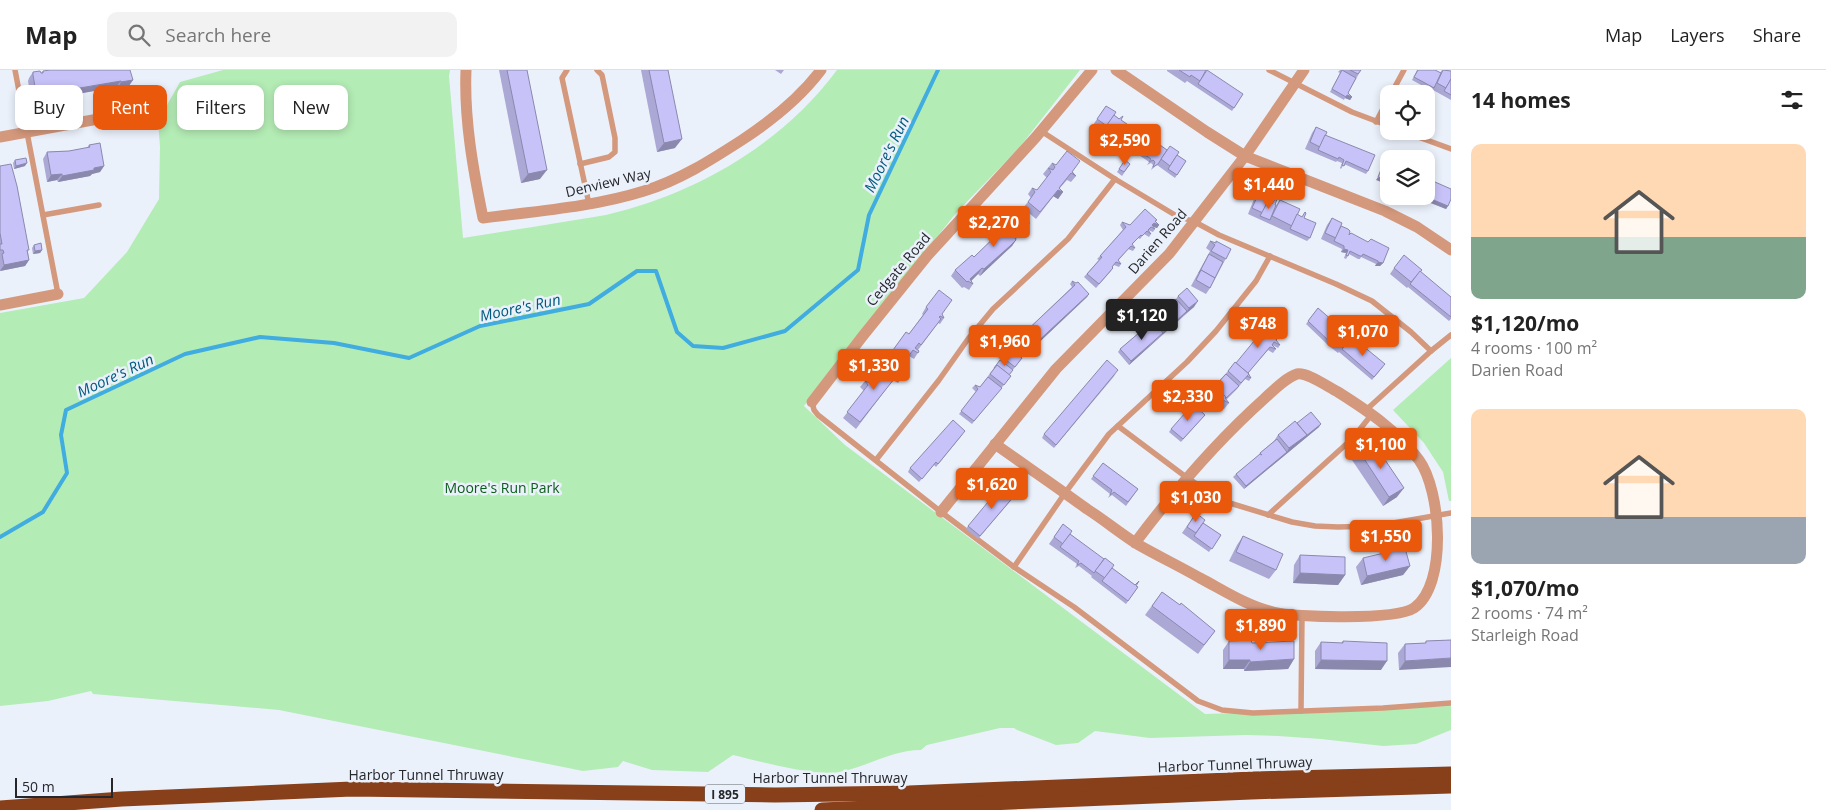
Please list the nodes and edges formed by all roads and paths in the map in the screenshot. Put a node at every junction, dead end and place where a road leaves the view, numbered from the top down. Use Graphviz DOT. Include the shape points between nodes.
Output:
graph roads {
  1 [pos="15,70"];
  2 [pos="466,70"];
  3 [pos="567,70"];
  4 [pos="597,70"];
  5 [pos="821,70"];
  6 [pos="1092,70"];
  7 [pos="1116,70"];
  8 [pos="1269,70"];
  9 [pos="1304,70"];
  10 [pos="1404,70"];
  11 [pos="1296,83"];
  12 [pos="1396,85"];
  13 [pos="1380,114"];
  14 [pos="93,120"];
  15 [pos="1376,122"];
  16 [pos="1380,123"];
  17 [pos="1041,131"];
  18 [pos="27,132"];
  19 [pos="0,137"];
  20 [pos="1425,140"];
  21 [pos="1451,150"];
  22 [pos="1245,156"];
  23 [pos="580,164"];
  24 [pos="1116,179"];
  25 [pos="589,204"];
  26 [pos="100,205"];
  27 [pos="43,215"];
  28 [pos="1195,222"];
  29 [pos="1451,250"];
  30 [pos="1270,256"];
  31 [pos="58,294"];
  32 [pos="0,305"];
  33 [pos="1451,335"];
  34 [pos="1431,351"];
  35 [pos="812,402"];
  36 [pos="1369,412"];
  37 [pos="1118,426"];
  38 [pos="996,444"];
  39 [pos="876,460"];
  40 [pos="1186,477"];
  41 [pos="1065,493"];
  42 [pos="941,512"];
  43 [pos="1451,513"];
  44 [pos="1268,515"];
  45 [pos="1436,516"];
  46 [pos="1135,542"];
  47 [pos="1014,567"];
  48 [pos="1302,616"];
  49 [pos="1451,703"];
  50 [pos="1301,711"];
  51 [pos="1451,774"];
  52 [pos="1451,786"];
  53 [pos="0,808"];
  54 [pos="822,810"];
  1 -- 18 [label="lane"];
  2 -- 25 [label="street, Denview Way" via="470,138 483,218"];
  3 -- 23 [label="lane" via="562,78"];
  4 -- 23 [label="lane" via="602,75 615,152"];
  5 -- 25 [label="street, Denview Way" via="810,85 764,126 701,167 645,191"];
  6 -- 17 [label="street, Cedgate Road"];
  7 -- 22 [label="street"];
  8 -- 11 [label="lane"];
  9 -- 11 [label="street, Darien Road"];
  10 -- 12 [label="lane"];
  11 -- 15 [label="lane"];
  11 -- 22 [label="street, Darien Road"];
  13 -- 15 [label="lane"];
  14 -- 18 [label="street"];
  15 -- 16 [label="lane"];
  17 -- 24 [label="lane"];
  17 -- 35 [label="street, Cedgate Road" via="927,256"];
  18 -- 19 [label="street"];
  18 -- 27 [label="lane"];
  20 -- 21 [label="lane"];
  22 -- 28 [label="street, Darien Road"];
  22 -- 29 [label="street" via="1385,211 1418,227"];
  23 -- 25 [label="lane"];
  24 -- 28 [label="lane" via="1175,215"];
  24 -- 39 [label="lane" via="1068,239 993,309"];
  26 -- 27 [label="lane"];
  27 -- 31 [label="lane"];
  28 -- 30 [label="lane"];
  28 -- 38 [label="street, Darien Road" via="1158,266 1056,369"];
  30 -- 34 [label="lane" via="1372,301"];
  30 -- 37 [label="lane" via="1256,281 1216,331"];
  31 -- 32 [label="street"];
  33 -- 34 [label="lane"];
  34 -- 36 [label="lane"];
  35 -- 39 [label="lane" via="818,415"];
  36 -- 40 [label="street" via="1306,375 1297,374 1245,416"];
  36 -- 44 [label="lane" via="1353,438"];
  36 -- 45 [label="street" via="1421,463 1427,474"];
  37 -- 40 [label="lane"];
  37 -- 41 [label="lane"];
  38 -- 41 [label="street"];
  38 -- 42 [label="street, Darien Road"];
  39 -- 42 [label="lane"];
  40 -- 44 [label="lane" via="1223,501"];
  40 -- 46 [label="street"];
  41 -- 46 [label="street"];
  41 -- 47 [label="lane"];
  42 -- 47 [label="lane"];
  43 -- 45 [label="lane"];
  44 -- 45 [label="lane" via="1315,526 1338,527 1376,526"];
  45 -- 48 [label="street" via="1438,556 1427,594 1420,604 1407,612 1378,615"];
  46 -- 48 [label="street" via="1245,602 1273,612"];
  47 -- 50 [label="lane" via="1074,607 1198,701 1222,710 1253,713"];
  48 -- 50 [label="lane"];
  49 -- 50 [label="lane"];
  51 -- 53 [label="highway, Harbor Tunnel Thruway / I 895" via="775,795 352,789"];
  52 -- 54 [label="highway"];
}
